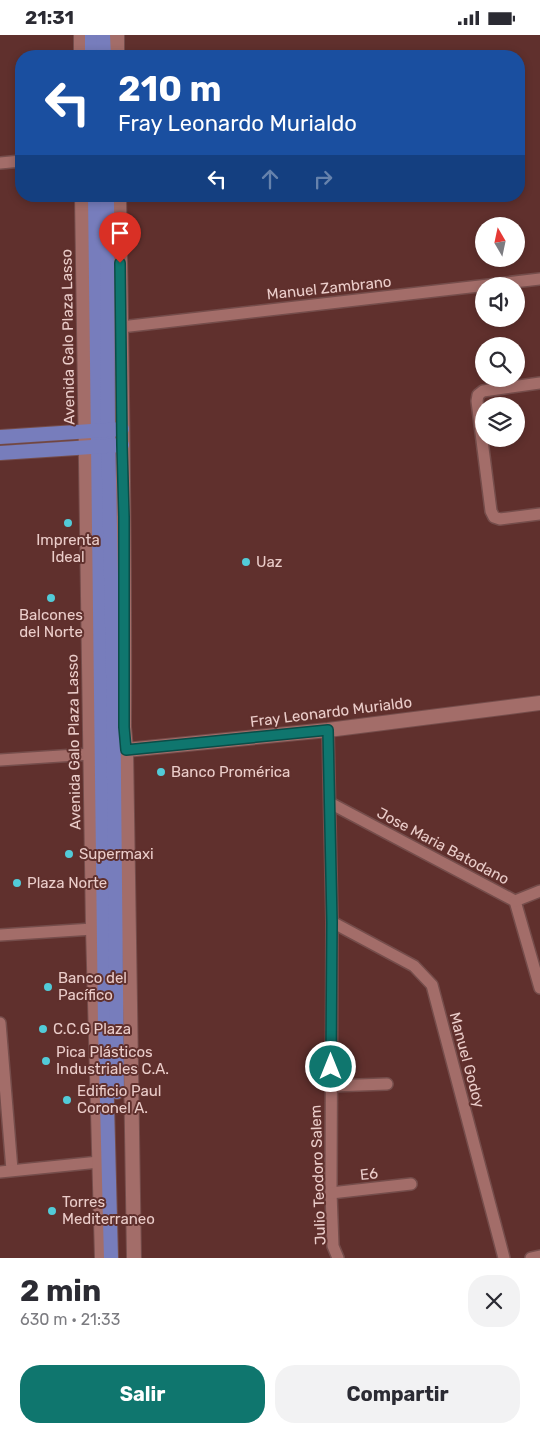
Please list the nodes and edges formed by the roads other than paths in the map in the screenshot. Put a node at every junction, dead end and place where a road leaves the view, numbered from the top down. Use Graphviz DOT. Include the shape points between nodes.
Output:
graph roads {
  1 [pos="81,35"];
  2 [pos="92,35"];
  3 [pos="104,35"];
  4 [pos="117,35"];
  5 [pos="81,50"];
  6 [pos="92,50"];
  7 [pos="104,50"];
  8 [pos="117,50"];
  9 [pos="15,162"];
  10 [pos="0,163"];
  11 [pos="83,202"];
  12 [pos="95,202"];
  13 [pos="107,202"];
  14 [pos="119,202"];
  15 [pos="540,279"];
  16 [pos="121,327"];
  17 [pos="540,383"];
  18 [pos="103,430"];
  19 [pos="0,437"];
  20 [pos="103,446"];
  21 [pos="0,453"];
  22 [pos="540,514"];
  23 [pos="540,703"];
  24 [pos="328,730"];
  25 [pos="126,750"];
  26 [pos="91,754"];
  27 [pos="0,761"];
  28 [pos="330,803"];
  29 [pos="540,891"];
  30 [pos="515,901"];
  31 [pos="332,922"];
  32 [pos="93,929"];
  33 [pos="0,935"];
  34 [pos="540,988"];
  35 [pos="0,1023"];
  36 [pos="388,1084"];
  37 [pos="331,1086"];
  38 [pos="99,1162"];
  39 [pos="12,1170"];
  40 [pos="0,1171"];
  41 [pos="411,1184"];
  42 [pos="331,1193"];
  43 [pos="540,1256"];
  44 [pos="102,1258"];
  45 [pos="111,1258"];
  46 [pos="120,1258"];
  47 [pos="134,1258"];
  48 [pos="338,1258"];
  49 [pos="504,1258"];
  50 [pos="531,1258"];
  1 -- 5 [label="main road"];
  2 -- 6 [label="main road"];
  3 -- 7 [label="main road"];
  4 -- 8 [label="main road"];
  9 -- 10 [label="street"];
  11 -- 18 [label="main road, Avenida Galo Plaza Lasso"];
  12 -- 18 [label="main road, Avenida Galo Plaza Lasso"];
  13 -- 18 [label="main road, Avenida Galo Plaza Lasso"];
  14 -- 16 [label="main road, Avenida Galo Plaza Lasso"];
  15 -- 16 [label="street, Manuel Zambrano"];
  16 -- 18 [label="main road, Avenida Galo Plaza Lasso"];
  17 -- 22 [label="street" via="483,391 477,401 494,517"];
  18 -- 19 [label="main road"];
  18 -- 20 [label="main road, Avenida Galo Plaza Lasso"];
  18 -- 20 [label="main road, Avenida Galo Plaza Lasso"];
  20 -- 21 [label="main road"];
  20 -- 25 [label="main road, Avenida Galo Plaza Lasso" via="124,517"];
  20 -- 26 [label="main road, Avenida Galo Plaza Lasso"];
  20 -- 45 [label="main road, Avenida Galo Plaza Lasso" via="105,1026"];
  20 -- 46 [label="main road, Avenida Galo Plaza Lasso" via="113,674"];
  23 -- 24 [label="main road, Fray Leonardo Murialdo"];
  24 -- 25 [label="main road, Fray Leonardo Murialdo"];
  24 -- 28 [label="street, Julio Teodoro Salem"];
  25 -- 47 [label="main road, Avenida Galo Plaza Lasso"];
  26 -- 27 [label="street"];
  26 -- 32 [label="main road, Avenida Galo Plaza Lasso"];
  28 -- 30 [label="street, Jose Maria Batodano"];
  28 -- 31 [label="street, Julio Teodoro Salem"];
  29 -- 30 [label="street"];
  30 -- 34 [label="street, Jose Maria Batodano"];
  31 -- 37 [label="street, Julio Teodoro Salem"];
  31 -- 49 [label="street, Manuel Godoy" via="414,966 432,985"];
  32 -- 33 [label="street"];
  32 -- 38 [label="main road, Avenida Galo Plaza Lasso"];
  35 -- 39 [label="street"];
  36 -- 37 [label="street"];
  37 -- 42 [label="street, Julio Teodoro Salem"];
  38 -- 39 [label="street"];
  38 -- 44 [label="main road, Avenida Galo Plaza Lasso"];
  39 -- 40 [label="street"];
  41 -- 42 [label="street, E6"];
  42 -- 48 [label="street, Julio Teodoro Salem" via="333,1245"];
  43 -- 50 [label="street"];
}
